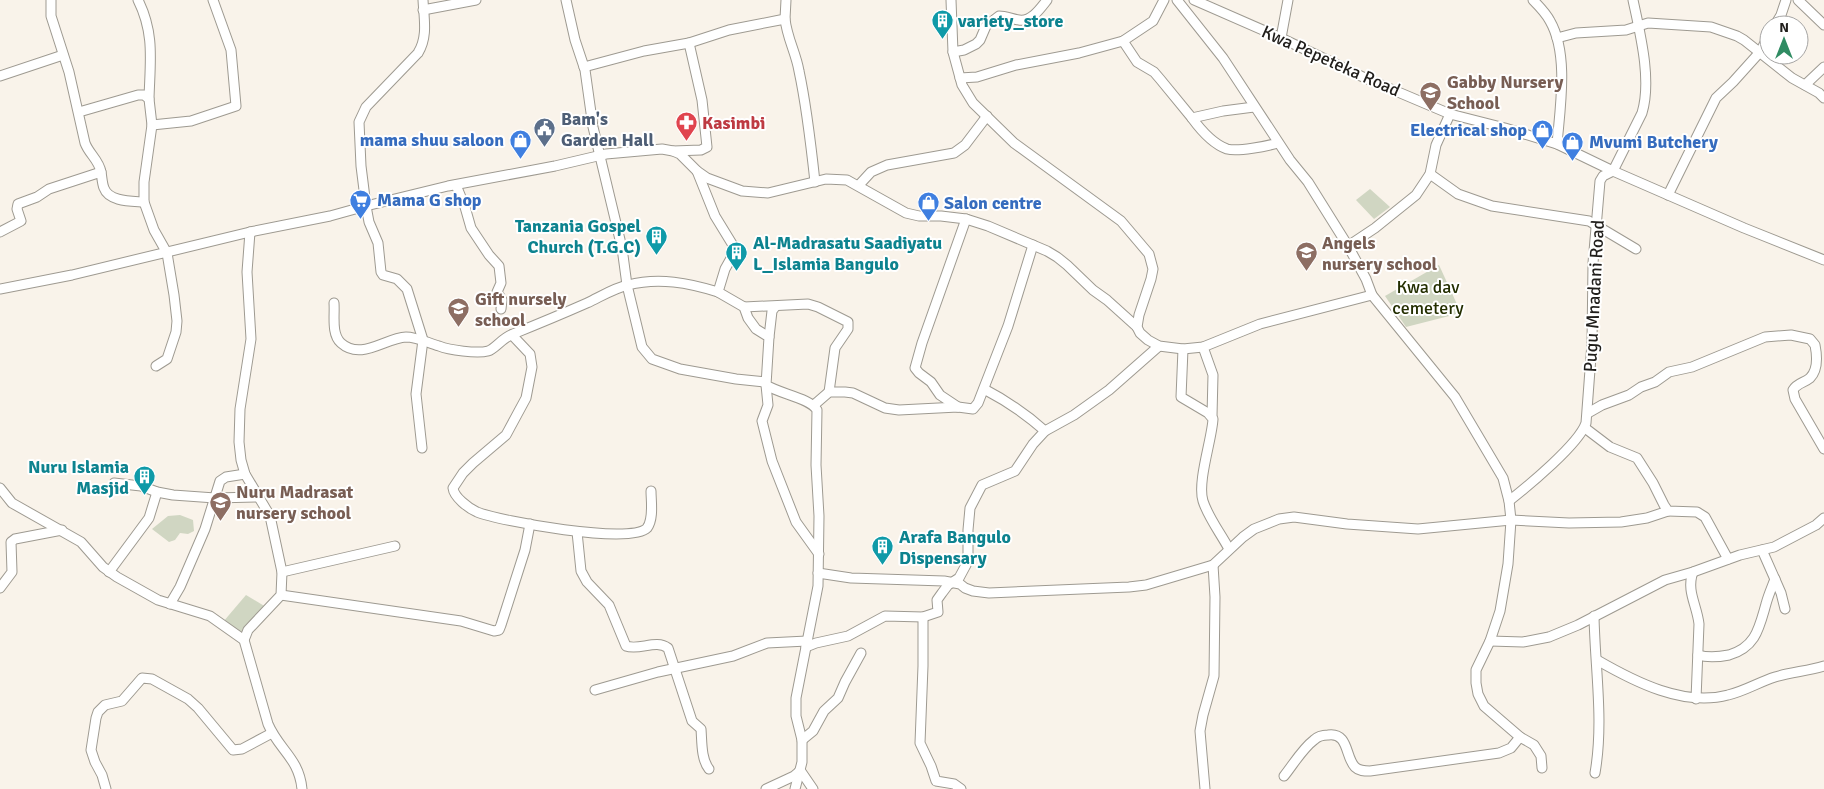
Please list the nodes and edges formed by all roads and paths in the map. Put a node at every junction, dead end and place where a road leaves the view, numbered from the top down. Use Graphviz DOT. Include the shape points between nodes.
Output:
graph roads {
  1 [pos="51,0"];
  2 [pos="138,0"];
  3 [pos="213,0"];
  4 [pos="422,0"];
  5 [pos="476,0"];
  6 [pos="566,0"];
  7 [pos="786,0"];
  8 [pos="952,0"];
  9 [pos="1046,0"];
  10 [pos="1164,0"];
  11 [pos="1176,0"];
  12 [pos="1194,0"];
  13 [pos="1288,0"];
  14 [pos="1533,0"];
  15 [pos="1633,0"];
  16 [pos="1786,0"];
  17 [pos="1798,0"];
  18 [pos="424,10"];
  19 [pos="1781,15"];
  20 [pos="785,19"];
  21 [pos="1824,25"];
  22 [pos="1639,26"];
  23 [pos="1281,38"];
  24 [pos="1557,38"];
  25 [pos="1122,41"];
  26 [pos="688,43"];
  27 [pos="1759,51"];
  28 [pos="953,52"];
  29 [pos="1759,53"];
  30 [pos="63,55"];
  31 [pos="1776,65"];
  32 [pos="1824,66"];
  33 [pos="584,67"];
  34 [pos="0,76"];
  35 [pos="960,78"];
  36 [pos="1805,85"];
  37 [pos="1824,98"];
  38 [pos="149,99"];
  39 [pos="1254,107"];
  40 [pos="79,112"];
  41 [pos="1450,114"];
  42 [pos="987,116"];
  43 [pos="1192,118"];
  44 [pos="152,125"];
  45 [pos="1278,143"];
  46 [pos="1557,144"];
  47 [pos="673,151"];
  48 [pos="599,155"];
  49 [pos="697,171"];
  50 [pos="1613,171"];
  51 [pos="101,172"];
  52 [pos="1430,174"];
  53 [pos="816,182"];
  54 [pos="456,185"];
  55 [pos="858,185"];
  56 [pos="1668,195"];
  57 [pos="144,202"];
  58 [pos="366,206"];
  59 [pos="966,219"];
  60 [pos="1597,225"];
  61 [pos="0,232"];
  62 [pos="250,232"];
  63 [pos="1033,245"];
  64 [pos="1348,246"];
  65 [pos="1636,249"];
  66 [pos="167,253"];
  67 [pos="1824,260"];
  68 [pos="627,285"];
  69 [pos="1,286"];
  70 [pos="718,292"];
  71 [pos="1372,295"];
  72 [pos="334,303"];
  73 [pos="776,307"];
  74 [pos="744,308"];
  75 [pos="502,309"];
  76 [pos="1137,327"];
  77 [pos="512,334"];
  78 [pos="769,337"];
  79 [pos="423,340"];
  80 [pos="1159,346"];
  81 [pos="1203,347"];
  82 [pos="1184,349"];
  83 [pos="156,366"];
  84 [pos="766,383"];
  85 [pos="984,389"];
  86 [pos="829,392"];
  87 [pos="814,405"];
  88 [pos="958,408"];
  89 [pos="1588,413"];
  90 [pos="1212,416"];
  91 [pos="1584,428"];
  92 [pos="1045,430"];
  93 [pos="422,448"];
  94 [pos="1824,449"];
  95 [pos="245,474"];
  96 [pos="114,483"];
  97 [pos="0,488"];
  98 [pos="651,491"];
  99 [pos="157,492"];
  100 [pos="258,497"];
  101 [pos="215,498"];
  102 [pos="0,501"];
  103 [pos="1509,501"];
  104 [pos="12,503"];
  105 [pos="1668,511"];
  106 [pos="1824,518"];
  107 [pos="1511,520"];
  108 [pos="530,524"];
  109 [pos="62,530"];
  110 [pos="577,532"];
  111 [pos="396,546"];
  112 [pos="1229,549"];
  113 [pos="1762,550"];
  114 [pos="819,554"];
  115 [pos="1728,560"];
  116 [pos="1213,564"];
  117 [pos="109,572"];
  118 [pos="282,572"];
  119 [pos="1693,572"];
  120 [pos="818,574"];
  121 [pos="1775,579"];
  122 [pos="953,582"];
  123 [pos="0,588"];
  124 [pos="281,595"];
  125 [pos="170,604"];
  126 [pos="1785,609"];
  127 [pos="1594,616"];
  128 [pos="923,617"];
  129 [pos="244,640"];
  130 [pos="1490,642"];
  131 [pos="807,644"];
  132 [pos="861,652"];
  133 [pos="1698,655"];
  134 [pos="1597,660"];
  135 [pos="1824,666"];
  136 [pos="675,668"];
  137 [pos="596,690"];
  138 [pos="1696,699"];
  139 [pos="272,733"];
  140 [pos="1520,737"];
  141 [pos="802,740"];
  142 [pos="1542,768"];
  143 [pos="709,769"];
  144 [pos="800,770"];
  145 [pos="1594,772"];
  146 [pos="1284,776"];
  147 [pos="106,789"];
  148 [pos="302,789"];
  149 [pos="766,789"];
  150 [pos="795,789"];
  151 [pos="812,789"];
  152 [pos="961,789"];
  153 [pos="1205,789"];
  1 -- 30 [label="street" via="51,16"];
  2 -- 38 [label="street" via="150,37"];
  3 -- 44 [label="street" via="231,50 236,106 191,121"];
  4 -- 18 [label="street"];
  5 -- 18 [label="street"];
  6 -- 33 [label="street"];
  7 -- 20 [label="street"];
  8 -- 28 [label="street"];
  9 -- 28 [label="street" via="1040,10 1022,21 999,16 986,26 976,44"];
  10 -- 25 [label="street" via="1153,21"];
  11 -- 39 [label="street" via="1223,58"];
  12 -- 23 [label="street, Kwa Pepeteka Road"];
  13 -- 23 [label="street"];
  14 -- 24 [label="street" via="1550,20"];
  15 -- 22 [label="street, Pugu Mnadani Road"];
  16 -- 19 [label="street"];
  17 -- 21 [label="street"];
  18 -- 58 [label="street" via="422,47 366,107 359,122"];
  20 -- 26 [label="street" via="729,30"];
  20 -- 53 [label="street" via="799,69"];
  22 -- 24 [label="street" via="1623,31 1576,33"];
  22 -- 27 [label="street" via="1648,23 1710,27 1736,36"];
  22 -- 50 [label="street, Pugu Mnadani Road" via="1645,69 1644,103"];
  23 -- 41 [label="street, Kwa Pepeteka Road"];
  24 -- 46 [label="street" via="1562,78"];
  25 -- 35 [label="street" via="1079,54 1016,65 978,77"];
  25 -- 43 [label="street" via="1137,62 1154,72"];
  26 -- 33 [label="street"];
  26 -- 47 [label="street" via="702,100 707,147"];
  28 -- 35 [label="street"];
  29 -- 56 [label="street" via="1716,98"];
  30 -- 34 [label="street"];
  30 -- 40 [label="street"];
  31 -- 36 [label="street"];
  32 -- 36 [label="street"];
  33 -- 48 [label="street"];
  35 -- 42 [label="street" via="973,103"];
  36 -- 37 [label="street"];
  38 -- 40 [label="street" via="138,95"];
  38 -- 44 [label="street"];
  39 -- 43 [label="street"];
  39 -- 45 [label="street"];
  40 -- 51 [label="street" via="85,143"];
  41 -- 46 [label="street, Kwa Pepeteka Road"];
  41 -- 52 [label="street" via="1436,145"];
  42 -- 55 [label="street" via="965,145 954,153 887,165 871,172"];
  42 -- 76 [label="street" via="1014,143 1121,221 1147,251 1153,269"];
  43 -- 45 [label="street" via="1204,133 1228,149"];
  44 -- 57 [label="street"];
  45 -- 64 [label="street" via="1308,182"];
  46 -- 50 [label="street, Kwa Pepeteka Road"];
  47 -- 48 [label="street" via="662,149"];
  47 -- 49 [label="street"];
  48 -- 54 [label="street"];
  48 -- 68 [label="street" via="622,248"];
  49 -- 53 [label="street" via="742,191 768,193"];
  49 -- 70 [label="street" via="715,216 734,246"];
  50 -- 56 [label="street, Kwa Pepeteka Road"];
  50 -- 60 [label="street, Pugu Mnadani Road" via="1600,181"];
  51 -- 57 [label="street" via="104,190 108,194 121,200"];
  51 -- 61 [label="street" via="57,186 18,204 20,221"];
  52 -- 60 [label="street" via="1458,194 1492,206 1589,221"];
  52 -- 64 [label="street" via="1416,195"];
  53 -- 55 [label="street" via="835,178"];
  54 -- 58 [label="street"];
  54 -- 75 [label="street" via="477,238 498,266 501,283 497,292 502,300"];
  55 -- 59 [label="street" via="906,213"];
  56 -- 67 [label="street, Kwa Pepeteka Road"];
  57 -- 66 [label="street"];
  58 -- 62 [label="street"];
  58 -- 79 [label="street" via="378,243 381,272 398,279 407,289"];
  59 -- 63 [label="street"];
  59 -- 88 [label="street" via="915,368 940,395"];
  60 -- 65 [label="street"];
  60 -- 89 [label="street, Pugu Mnadani Road"];
  62 -- 66 [label="street"];
  62 -- 95 [label="street" via="247,272 251,339 240,409 239,442"];
  63 -- 76 [label="street" via="1068,265"];
  63 -- 85 [label="street"];
  64 -- 71 [label="street"];
  66 -- 69 [label="street" via="72,275"];
  66 -- 83 [label="street" via="176,332 167,359"];
  68 -- 70 [label="street" via="670,282"];
  68 -- 77 [label="street"];
  68 -- 84 [label="street" via="642,347 652,359 680,369"];
  70 -- 74 [label="street"];
  71 -- 81 [label="street" via="1260,324"];
  71 -- 103 [label="street" via="1455,396 1495,461"];
  72 -- 79 [label="street" via="336,336 351,349 366,349 407,337"];
  73 -- 74 [label="street"];
  73 -- 78 [label="street" via="772,311"];
  73 -- 86 [label="street" via="808,304 848,322 848,329 835,348"];
  74 -- 78 [label="street" via="756,329"];
  76 -- 80 [label="street" via="1148,340"];
  77 -- 79 [label="street" via="483,352 452,349"];
  77 -- 108 [label="street" via="530,354 532,367 526,398 506,435 463,473 453,490 468,508"];
  78 -- 84 [label="street"];
  79 -- 93 [label="street" via="416,394"];
  80 -- 82 [label="street"];
  80 -- 92 [label="street" via="1090,405"];
  81 -- 82 [label="street"];
  81 -- 90 [label="street" via="1213,375"];
  82 -- 90 [label="street" via="1182,397"];
  84 -- 87 [label="street" via="779,392"];
  84 -- 114 [label="street" via="768,406 762,421 772,461 796,522"];
  85 -- 88 [label="street" via="973,409"];
  85 -- 92 [label="street" via="1027,414"];
  86 -- 87 [label="street"];
  86 -- 88 [label="street" via="853,393 885,408 900,410"];
  87 -- 114 [label="street" via="818,410"];
  89 -- 91 [label="street, Pugu Mnadani Road"];
  89 -- 94 [label="street" via="1655,382 1669,372 1692,367 1765,338 1791,335 1810,339 1815,345 1814,371 1810,378 1793,390"];
  90 -- 112 [label="street" via="1202,501"];
  91 -- 103 [label="street, Pugu Mnadani Road" via="1575,442"];
  91 -- 105 [label="street" via="1603,443 1638,458"];
  92 -- 122 [label="street" via="1015,471 982,485 970,508 968,559 962,576"];
  95 -- 100 [label="street"];
  95 -- 101 [label="street" via="222,479"];
  96 -- 99 [label="street" via="141,486"];
  97 -- 104 [label="street"];
  98 -- 110 [label="street" via="650,520 645,530 629,534"];
  99 -- 101 [label="street"];
  99 -- 117 [label="street" via="149,518"];
  100 -- 101 [label="street"];
  100 -- 118 [label="street" via="270,516"];
  101 -- 125 [label="street" via="205,529"];
  102 -- 104 [label="street"];
  103 -- 107 [label="street"];
  104 -- 109 [label="street"];
  105 -- 107 [label="street" via="1621,522"];
  105 -- 115 [label="street" via="1697,512 1705,517"];
  106 -- 113 [label="street" via="1785,542"];
  107 -- 112 [label="street" via="1418,529 1294,517 1279,519 1254,530"];
  107 -- 130 [label="street" via="1500,611"];
  108 -- 110 [label="street"];
  108 -- 124 [label="street" via="499,630 461,621"];
  109 -- 117 [label="street" via="81,542"];
  109 -- 123 [label="street" via="11,542 12,572"];
  110 -- 136 [label="street" via="581,571 609,605 626,646 666,645"];
  111 -- 118 [label="street"];
  112 -- 116 [label="street"];
  113 -- 115 [label="street"];
  113 -- 121 [label="street"];
  114 -- 120 [label="street"];
  115 -- 119 [label="street"];
  116 -- 122 [label="street" via="1146,585 1129,587 990,593 973,591"];
  116 -- 153 [label="street" via="1214,676 1200,732"];
  117 -- 125 [label="street"];
  118 -- 124 [label="street"];
  119 -- 127 [label="street" via="1665,580"];
  119 -- 133 [label="street" via="1689,584 1698,614"];
  120 -- 122 [label="street"];
  120 -- 131 [label="street"];
  121 -- 126 [label="street"];
  121 -- 133 [label="street" via="1759,627 1749,645 1727,655"];
  122 -- 128 [label="street" via="938,599 938,612"];
  124 -- 129 [label="street" via="248,630"];
  125 -- 129 [label="street" via="210,616"];
  127 -- 130 [label="street" via="1549,637 1523,642"];
  127 -- 134 [label="street"];
  128 -- 131 [label="street" via="885,616 848,636"];
  128 -- 152 [label="street" via="920,743 936,781 954,784"];
  129 -- 139 [label="street"];
  130 -- 140 [label="street" via="1476,670 1478,694 1484,706"];
  131 -- 136 [label="street" via="766,643 733,656"];
  131 -- 141 [label="street" via="796,708"];
  132 -- 141 [label="street" via="838,698"];
  133 -- 138 [label="street"];
  134 -- 138 [label="street" via="1646,684"];
  134 -- 145 [label="street" via="1600,706"];
  135 -- 138 [label="street" via="1775,677 1728,696"];
  136 -- 137 [label="street"];
  136 -- 143 [label="street" via="692,721 701,729"];
  139 -- 147 [label="street" via="242,749 233,750 188,699 152,679 142,678 122,701 104,705 96,718 91,750"];
  139 -- 148 [label="street" via="299,771"];
  140 -- 142 [label="street" via="1534,746 1541,756"];
  140 -- 146 [label="street" via="1511,748 1499,753 1370,771 1354,766 1343,740 1333,734 1314,740"];
  141 -- 144 [label="street"];
  144 -- 149 [label="street"];
  144 -- 150 [label="street"];
  144 -- 151 [label="street"];
}
